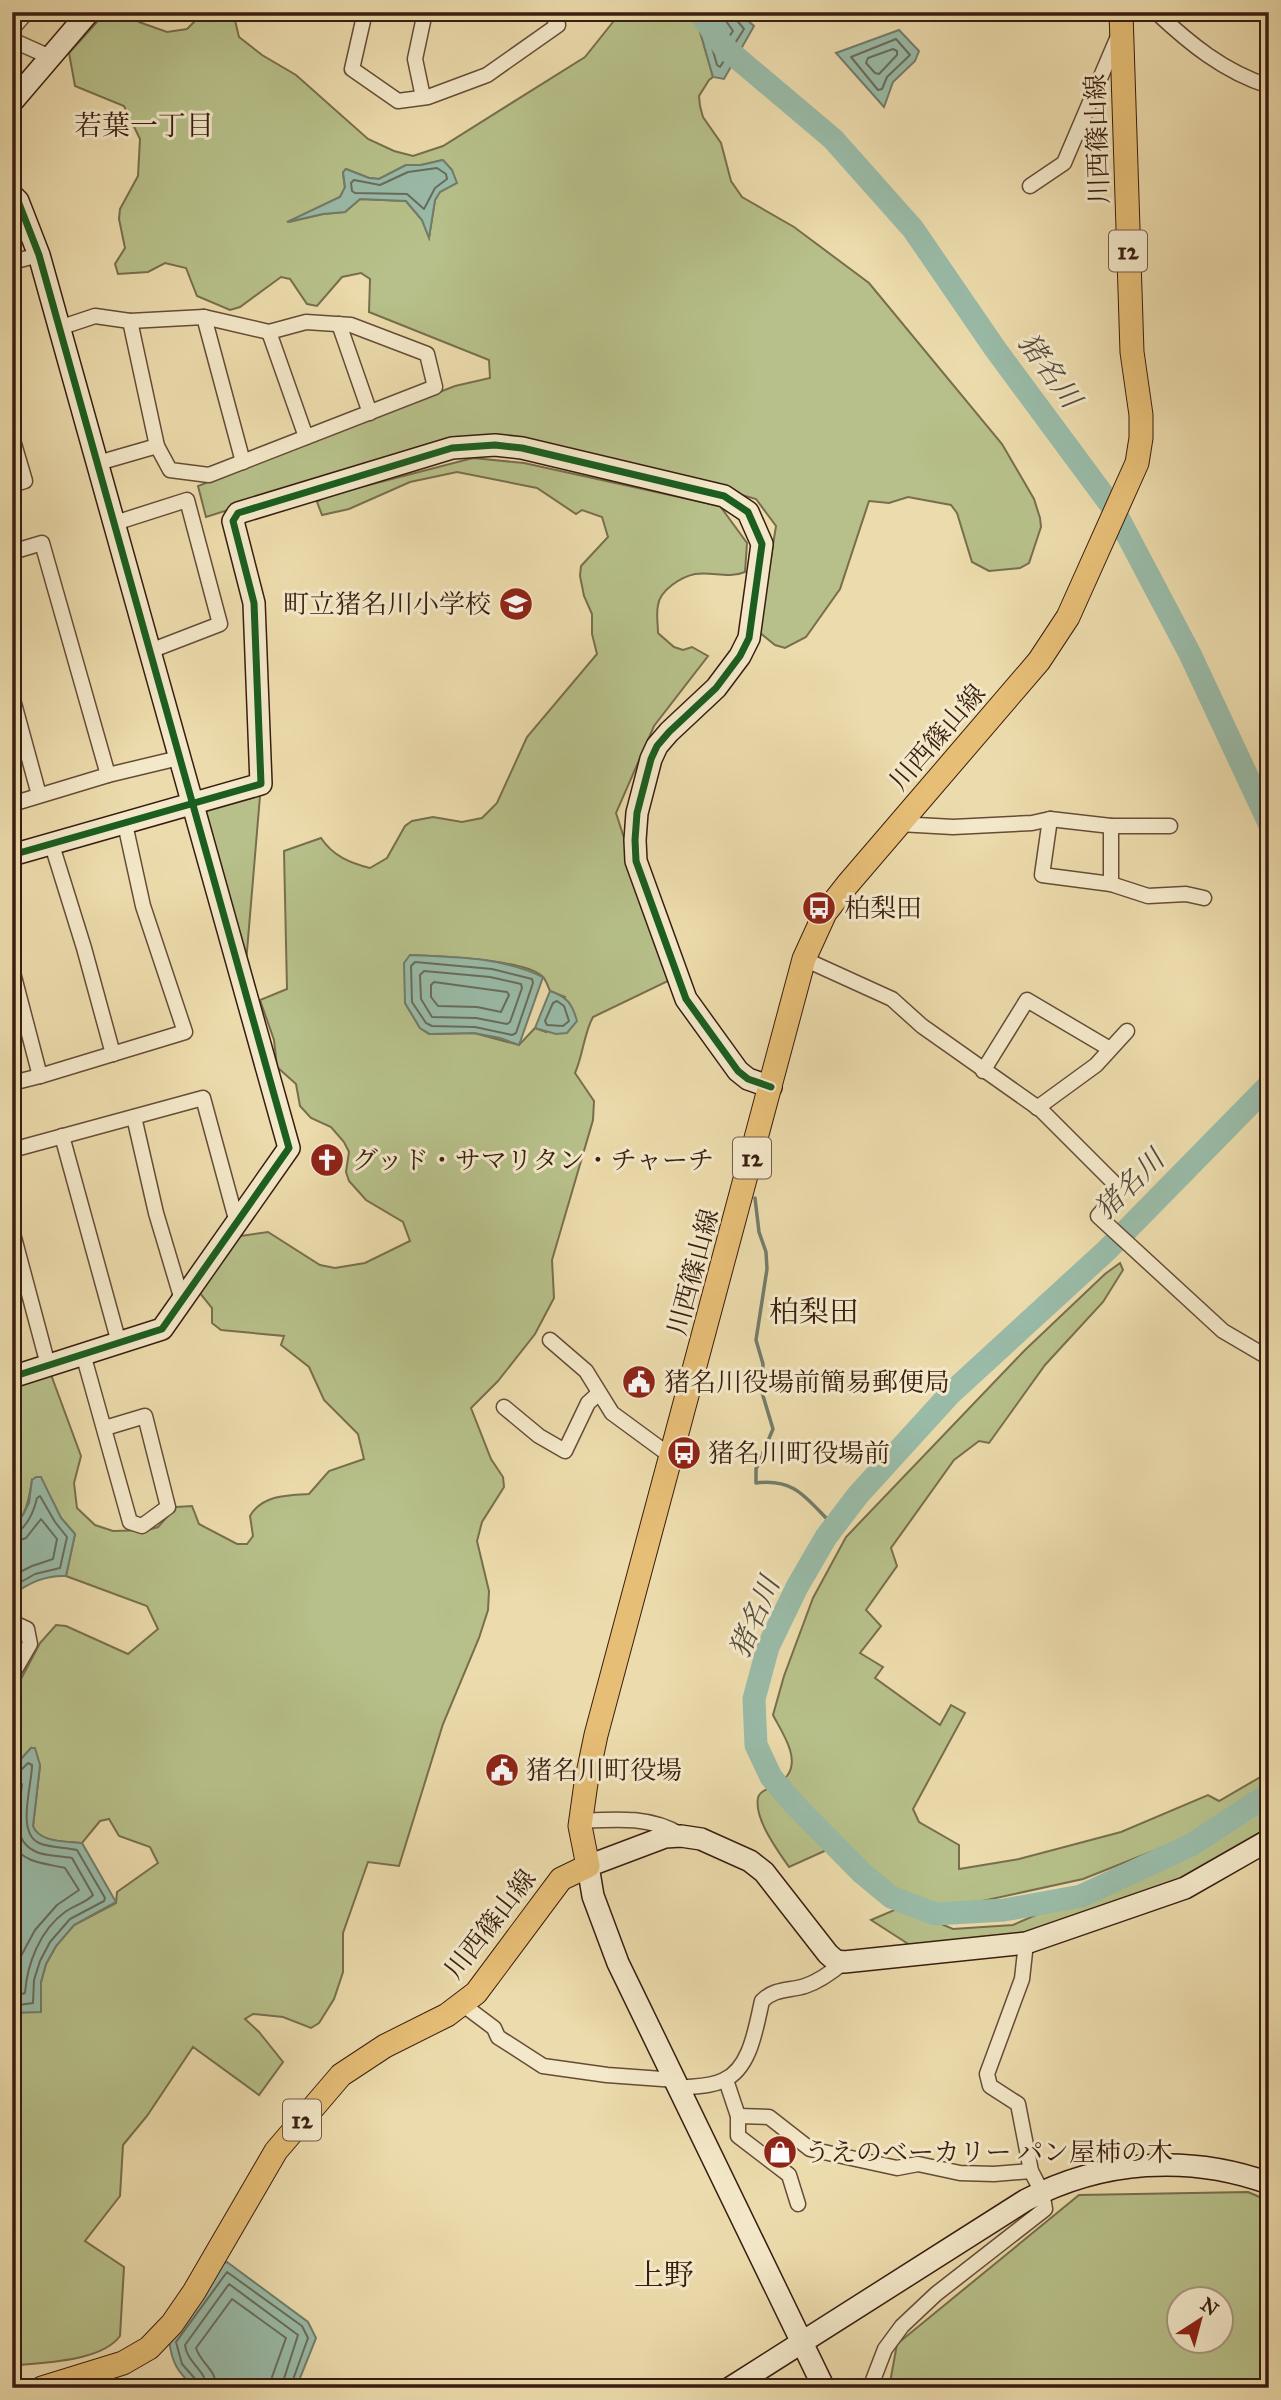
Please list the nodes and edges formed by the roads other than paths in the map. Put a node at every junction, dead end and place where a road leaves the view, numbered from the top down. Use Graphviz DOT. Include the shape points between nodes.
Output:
graph roads {
  1 [pos="27,12"];
  2 [pos="89,12"];
  3 [pos="365,12"];
  4 [pos="425,12"];
  5 [pos="550,12"];
  6 [pos="1156,12"];
  7 [pos="1122,17"];
  8 [pos="12,29"];
  9 [pos="12,40"];
  10 [pos="50,57"];
  11 [pos="1269,86"];
  12 [pos="423,97"];
  13 [pos="12,102"];
  14 [pos="1030,186"];
  15 [pos="12,195"];
  16 [pos="38,255"];
  17 [pos="12,262"];
  18 [pos="204,317"];
  19 [pos="130,321"];
  20 [pos="339,324"];
  21 [pos="59,328"];
  22 [pos="269,332"];
  23 [pos="370,412"];
  24 [pos="12,437"];
  25 [pos="306,438"];
  26 [pos="157,446"];
  27 [pos="243,462"];
  28 [pos="98,463"];
  29 [pos="12,485"];
  30 [pos="115,523"];
  31 [pos="12,552"];
  32 [pos="150,651"];
  33 [pos="12,696"];
  34 [pos="179,758"];
  35 [pos="108,775"];
  36 [pos="39,795"];
  37 [pos="12,804"];
  38 [pos="192,805"];
  39 [pos="1050,819"];
  40 [pos="125,824"];
  41 [pos="899,824"];
  42 [pos="1111,826"];
  43 [pos="1170,827"];
  44 [pos="51,842"];
  45 [pos="12,855"];
  46 [pos="1111,884"];
  47 [pos="1204,898"];
  48 [pos="804,959"];
  49 [pos="12,969"];
  50 [pos="1127,1031"];
  51 [pos="1110,1049"];
  52 [pos="113,1054"];
  53 [pos="983,1071"];
  54 [pos="40,1076"];
  55 [pos="12,1083"];
  56 [pos="771,1087"];
  57 [pos="1037,1108"];
  58 [pos="134,1117"];
  59 [pos="62,1136"];
  60 [pos="12,1150"];
  61 [pos="237,1223"];
  62 [pos="12,1230"];
  63 [pos="182,1300"];
  64 [pos="550,1340"];
  65 [pos="119,1343"];
  66 [pos="83,1354"];
  67 [pos="1269,1358"];
  68 [pos="48,1365"];
  69 [pos="12,1377"];
  70 [pos="599,1393"];
  71 [pos="504,1408"];
  72 [pos="105,1428"];
  73 [pos="672,1457"];
  74 [pos="12,1622"];
  75 [pos="12,1675"];
  76 [pos="581,1821"];
  77 [pos="681,1836"];
  78 [pos="1269,1840"];
  79 [pos="588,1866"];
  80 [pos="1027,1943"];
  81 [pos="844,1962"];
  82 [pos="462,2004"];
  83 [pos="726,2080"];
  84 [pos="678,2084"];
  85 [pos="738,2116"];
  86 [pos="1031,2171"];
  87 [pos="1269,2183"];
  88 [pos="1042,2192"];
  89 [pos="798,2204"];
  90 [pos="803,2343"];
  91 [pos="41,2388"];
  92 [pos="730,2388"];
  93 [pos="824,2388"];
  94 [pos="870,2388"];
  1 -- 8 [label="street"];
  2 -- 10 [label="street"];
  3 -- 12 [label="street" via="352,69 398,101"];
  4 -- 12 [label="street" via="415,60"];
  5 -- 12 [label="street" via="558,25 487,75"];
  6 -- 11 [label="street" via="1214,61"];
  7 -- 14 [label="street" via="1064,163"];
  7 -- 41 [label="main road, 川西篠山線 / 12" via="1132,352 1141,415 1137,463 1068,617 1039,661"];
  9 -- 10 [label="street"];
  10 -- 13 [label="street"];
  15 -- 16 [label="street"];
  16 -- 17 [label="street"];
  16 -- 21 [label="street"];
  18 -- 19 [label="street"];
  18 -- 22 [label="street"];
  18 -- 27 [label="street"];
  19 -- 21 [label="street" via="95,317"];
  19 -- 26 [label="street"];
  20 -- 22 [label="street" via="306,323"];
  20 -- 23 [label="street"];
  20 -- 23 [label="street" via="426,354 435,387"];
  21 -- 28 [label="street"];
  22 -- 25 [label="street"];
  23 -- 25 [label="street"];
  24 -- 29 [label="street" via="25,481"];
  25 -- 27 [label="street"];
  26 -- 27 [label="street" via="170,470 209,475"];
  26 -- 28 [label="street"];
  28 -- 30 [label="street"];
  30 -- 32 [label="street"];
  30 -- 32 [label="street" via="187,500 220,624"];
  31 -- 35 [label="street" via="42,543"];
  32 -- 34 [label="street"];
  33 -- 36 [label="street"];
  34 -- 35 [label="street"];
  34 -- 38 [label="street"];
  35 -- 36 [label="street"];
  36 -- 37 [label="street"];
  38 -- 40 [label="street"];
  38 -- 56 [label="street" via="261,784 254,603 233,521 238,513 475,445 522,448 724,496 748,512 762,544 749,638 716,688 657,746 637,813 636,861 685,999 738,1071"];
  38 -- 61 [label="street" via="289,1148"];
  39 -- 41 [label="street" via="953,827"];
  39 -- 42 [label="street"];
  39 -- 46 [label="street" via="1042,875"];
  40 -- 44 [label="street"];
  40 -- 52 [label="street" via="144,906 185,1032"];
  41 -- 48 [label="main road, 川西篠山線 / 12" via="825,914"];
  42 -- 43 [label="street"];
  42 -- 46 [label="street"];
  44 -- 45 [label="street"];
  44 -- 52 [label="street"];
  46 -- 47 [label="street" via="1148,896"];
  48 -- 53 [label="street" via="892,999"];
  48 -- 56 [label="main road, 川西篠山線 / 12"];
  49 -- 54 [label="street"];
  50 -- 51 [label="street"];
  51 -- 53 [label="street" via="1027,1000"];
  51 -- 57 [label="street" via="1096,1065"];
  52 -- 54 [label="street"];
  53 -- 57 [label="street"];
  54 -- 55 [label="street"];
  56 -- 73 [label="main road, 川西篠山線 / 12"];
  57 -- 67 [label="street" via="1121,1190 1098,1216 1223,1331"];
  58 -- 59 [label="street"];
  58 -- 61 [label="street" via="203,1098"];
  58 -- 63 [label="street"];
  59 -- 60 [label="street"];
  59 -- 65 [label="street"];
  61 -- 63 [label="street"];
  62 -- 68 [label="street"];
  63 -- 65 [label="street" via="162,1329"];
  64 -- 70 [label="street" via="586,1371"];
  65 -- 66 [label="street"];
  66 -- 68 [label="street"];
  66 -- 72 [label="street"];
  68 -- 69 [label="street"];
  70 -- 71 [label="street" via="588,1403 565,1451"];
  70 -- 73 [label="street" via="612,1413"];
  72 -- 72 [label="street" via="130,1522 142,1526 168,1507 145,1416"];
  73 -- 76 [label="main road, 川西篠山線 / 12" via="596,1735"];
  74 -- 75 [label="street" via="27,1629 30,1644"];
  76 -- 77 [label="street" via="650,1821"];
  76 -- 79 [label="main road, 川西篠山線 / 12"];
  77 -- 79 [label="street"];
  77 -- 81 [label="street" via="701,1839 750,1861 764,1872 828,1954"];
  78 -- 80 [label="street" via="1185,1888"];
  79 -- 82 [label="main road, 川西篠山線 / 12" via="561,1879 476,1993"];
  79 -- 84 [label="street" via="593,1896 618,1963"];
  80 -- 81 [label="street"];
  80 -- 86 [label="street" via="1022,1979 986,2074 990,2087 1018,2104"];
  81 -- 83 [label="street" via="820,1980 775,1991 762,2001 747,2056"];
  82 -- 84 [label="street" via="494,2028 498,2037 543,2066"];
  82 -- 91 [label="main road, 川西篠山線 / 12" via="341,2075 276,2151 194,2292 149,2348 123,2363"];
  83 -- 84 [label="street" via="709,2085"];
  83 -- 85 [label="street"];
  84 -- 90 [label="street"];
  85 -- 86 [label="street" via="769,2116 810,2149 897,2168 918,2164 960,2173"];
  85 -- 89 [label="street" via="738,2136 789,2175"];
  86 -- 88 [label="street"];
  87 -- 88 [label="street" via="1210,2167 1148,2165 1088,2175"];
  88 -- 90 [label="street"];
  88 -- 94 [label="street" via="1045,2209 902,2326 885,2349"];
  90 -- 92 [label="street"];
  90 -- 93 [label="street"];
}
